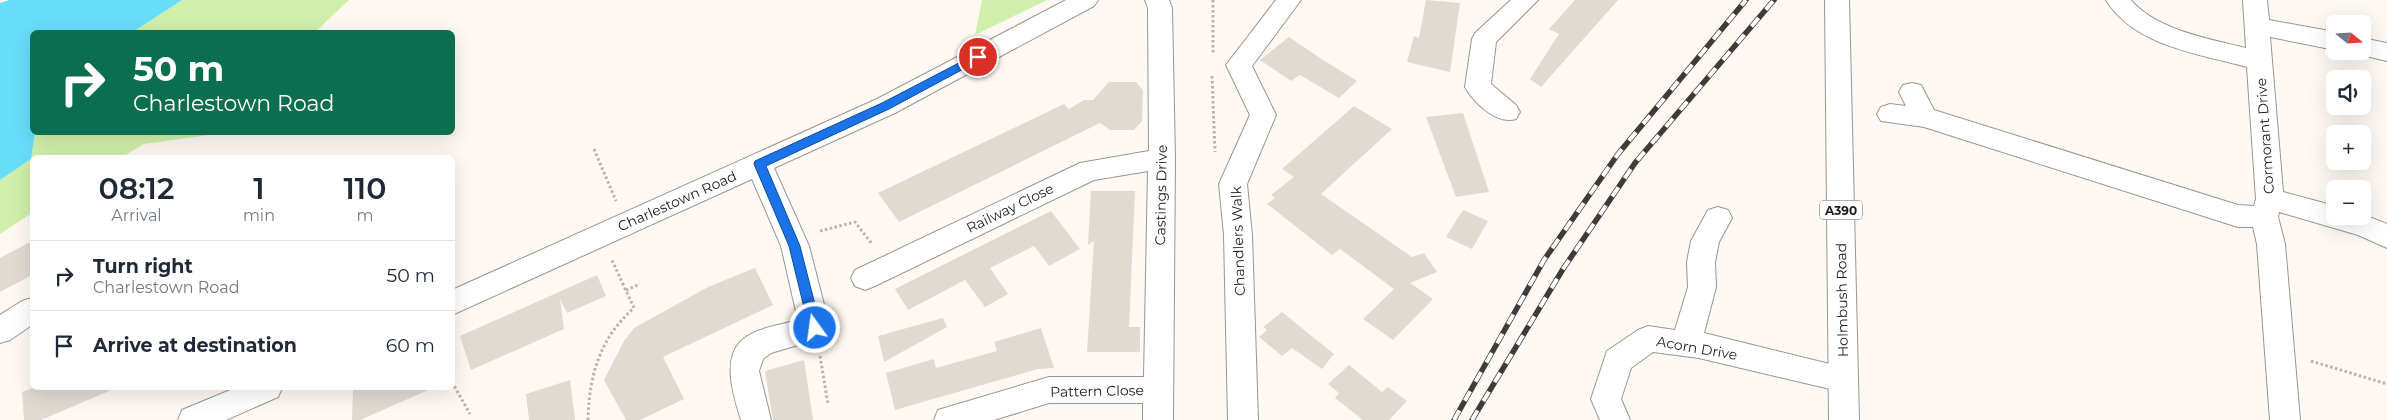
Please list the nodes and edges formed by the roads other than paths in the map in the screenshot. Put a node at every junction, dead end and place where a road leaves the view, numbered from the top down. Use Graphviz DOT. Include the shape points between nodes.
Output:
graph roads {
  1 [pos="1086,0"];
  2 [pos="1157,0"];
  3 [pos="1289,0"];
  4 [pos="1526,0"];
  5 [pos="1837,0"];
  6 [pos="2118,0"];
  7 [pos="2256,13"];
  8 [pos="2326,38"];
  9 [pos="2371,49"];
  10 [pos="2387,52"];
  11 [pos="2260,61"];
  12 [pos="1912,92"];
  13 [pos="1507,112"];
  14 [pos="1890,114"];
  15 [pos="1924,117"];
  16 [pos="1162,159"];
  17 [pos="759,164"];
  18 [pos="2267,208"];
  19 [pos="1718,218"];
  20 [pos="2387,237"];
  21 [pos="877,273"];
  22 [pos="455,302"];
  23 [pos="30,311"];
  24 [pos="0,331"];
  25 [pos="1686,344"];
  26 [pos="1843,379"];
  27 [pos="264,390"];
  28 [pos="1159,390"];
  29 [pos="233,412"];
  30 [pos="756,419"];
  31 [pos="193,420"];
  32 [pos="949,420"];
  33 [pos="1158,420"];
  34 [pos="1243,420"];
  35 [pos="1615,420"];
  36 [pos="1844,420"];
  37 [pos="2285,420"];
  1 -- 17 [label="main road, Charlestown Road" via="886,106"];
  2 -- 16 [label="main road, Castings Drive" via="1160,8"];
  3 -- 34 [label="main road, Chandlers Walk" via="1239,65 1263,115 1233,184 1238,235"];
  4 -- 13 [label="main road" via="1484,39 1478,87"];
  5 -- 26 [label="main road, Holmbush Road / A390"];
  6 -- 11 [label="main road" via="2130,15 2172,38"];
  7 -- 8 [label="main road"];
  7 -- 11 [label="main road, Cormorant Drive"];
  9 -- 10 [label="main road"];
  11 -- 18 [label="main road, Cormorant Drive"];
  12 -- 15 [label="main road"];
  14 -- 15 [label="main road"];
  15 -- 18 [label="main road" via="2238,216"];
  16 -- 21 [label="main road, Railway Close" via="1089,170"];
  16 -- 28 [label="main road, Castings Drive"];
  17 -- 22 [label="main road, Charlestown Road"];
  17 -- 30 [label="main road" via="794,246 815,328 762,343 750,351 744,372"];
  18 -- 20 [label="main road" via="2366,226"];
  18 -- 37 [label="main road, Cormorant Drive"];
  19 -- 25 [label="main road" via="1705,241 1701,262 1702,287"];
  23 -- 24 [label="main road"];
  25 -- 26 [label="main road, Acorn Drive"];
  25 -- 35 [label="main road, Acorn Drive" via="1648,340 1618,360 1606,399"];
  26 -- 36 [label="main road, Holmbush Road / A390"];
  27 -- 29 [label="main road"];
  28 -- 32 [label="main road, Pattern Close" via="1049,390"];
  28 -- 33 [label="main road, Castings Drive"];
  29 -- 31 [label="main road"];
}
